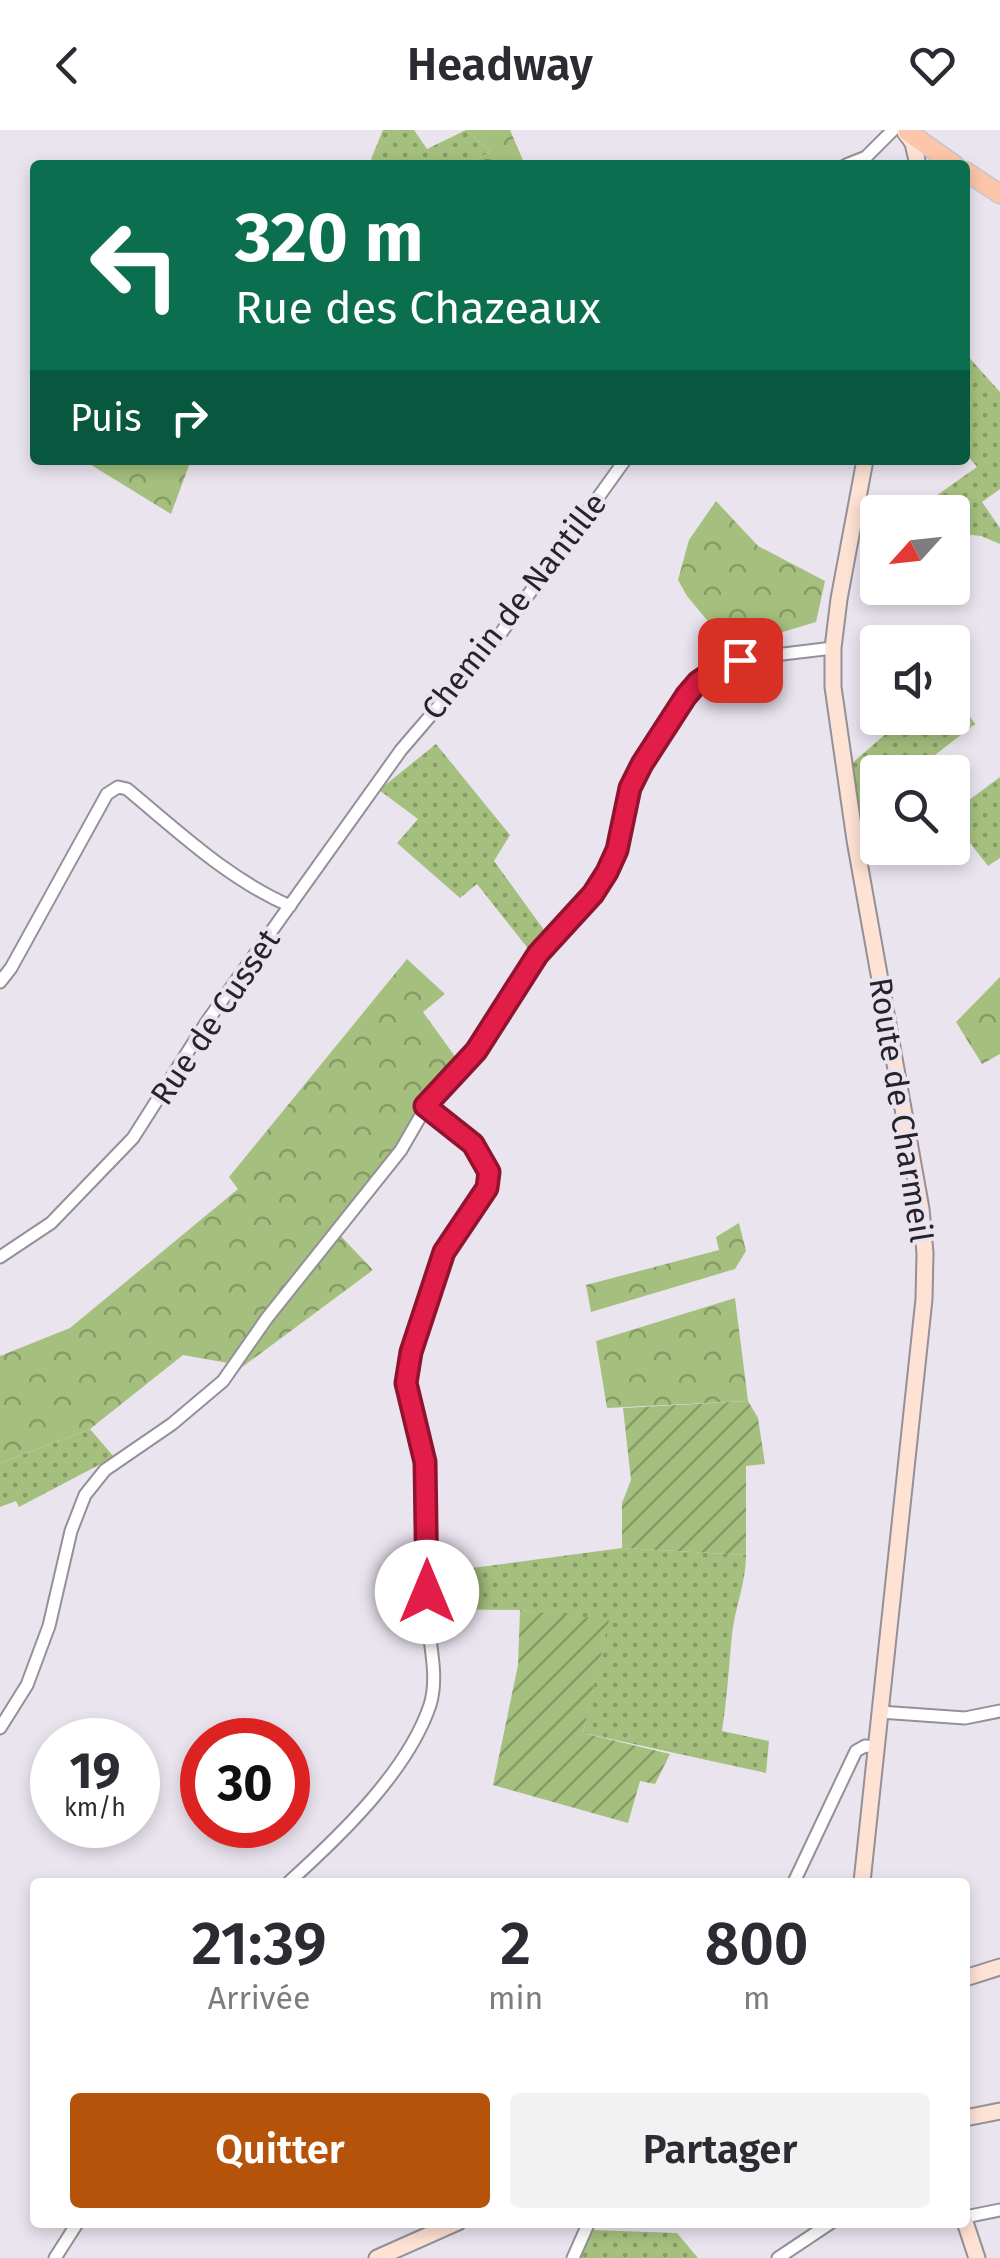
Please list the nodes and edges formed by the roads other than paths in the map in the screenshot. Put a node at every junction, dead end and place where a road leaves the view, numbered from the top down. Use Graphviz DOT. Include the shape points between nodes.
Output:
graph roads {
  1 [pos="911,133"];
  2 [pos="858,160"];
  3 [pos="919,160"];
  4 [pos="919,160"];
  5 [pos="948,160"];
  6 [pos="970,174"];
  7 [pos="1000,194"];
  8 [pos="621,465"];
  9 [pos="864,465"];
  10 [pos="833,648"];
  11 [pos="401,750"];
  12 [pos="290,906"];
  13 [pos="0,982"];
  14 [pos="425,1106"];
  15 [pos="3,1251"];
  16 [pos="1000,1711"];
  17 [pos="880,1712"];
  18 [pos="0,1728"];
  19 [pos="876,1748"];
  20 [pos="293,1878"];
  21 [pos="796,1878"];
  22 [pos="862,1878"];
  23 [pos="1000,1967"];
  24 [pos="970,1976"];
  25 [pos="1000,2111"];
  26 [pos="970,2117"];
  27 [pos="1000,2210"];
  28 [pos="970,2219"];
  29 [pos="74,2228"];
  30 [pos="445,2228"];
  31 [pos="586,2228"];
  32 [pos="823,2228"];
  33 [pos="968,2228"];
  34 [pos="55,2258"];
  35 [pos="378,2258"];
  36 [pos="573,2258"];
  37 [pos="778,2258"];
  38 [pos="978,2258"];
  1 -- 2 [label="street"];
  1 -- 3 [label="main road"];
  1 -- 4 [label="main road"];
  1 -- 5 [label="main road"];
  6 -- 7 [label="main road"];
  8 -- 11 [label="street, Chemin de Nantille" via="498,637"];
  9 -- 10 [label="main road, Route de Charmeil"];
  10 -- 14 [label="street" via="740,660 698,682 630,788 617,850 593,894 538,954 476,1051"];
  10 -- 17 [label="main road, Route de Charmeil" via="836,725 925,1253"];
  11 -- 12 [label="street, Rue de Cusset"];
  12 -- 13 [label="street" via="227,872 118,787 107,794"];
  12 -- 15 [label="street, Rue de Cusset" via="133,1138 51,1223"];
  14 -- 18 [label="street" via="401,1150 222,1381 94,1481 74,1521 27,1686"];
  14 -- 20 [label="street" via="473,1144 489,1172 487,1188 444,1252 406,1383 426,1474 432,1700 420,1728 355,1818"];
  16 -- 17 [label="street" via="965,1718"];
  17 -- 19 [label="main road, Route de Charmeil"];
  19 -- 21 [label="street" via="856,1751"];
  19 -- 22 [label="main road, Route de Charmeil"];
  23 -- 24 [label="main road"];
  25 -- 26 [label="main road"];
  27 -- 28 [label="street"];
  29 -- 34 [label="street"];
  30 -- 35 [label="main road"];
  31 -- 36 [label="street"];
  32 -- 37 [label="street"];
  33 -- 38 [label="main road"];
}
